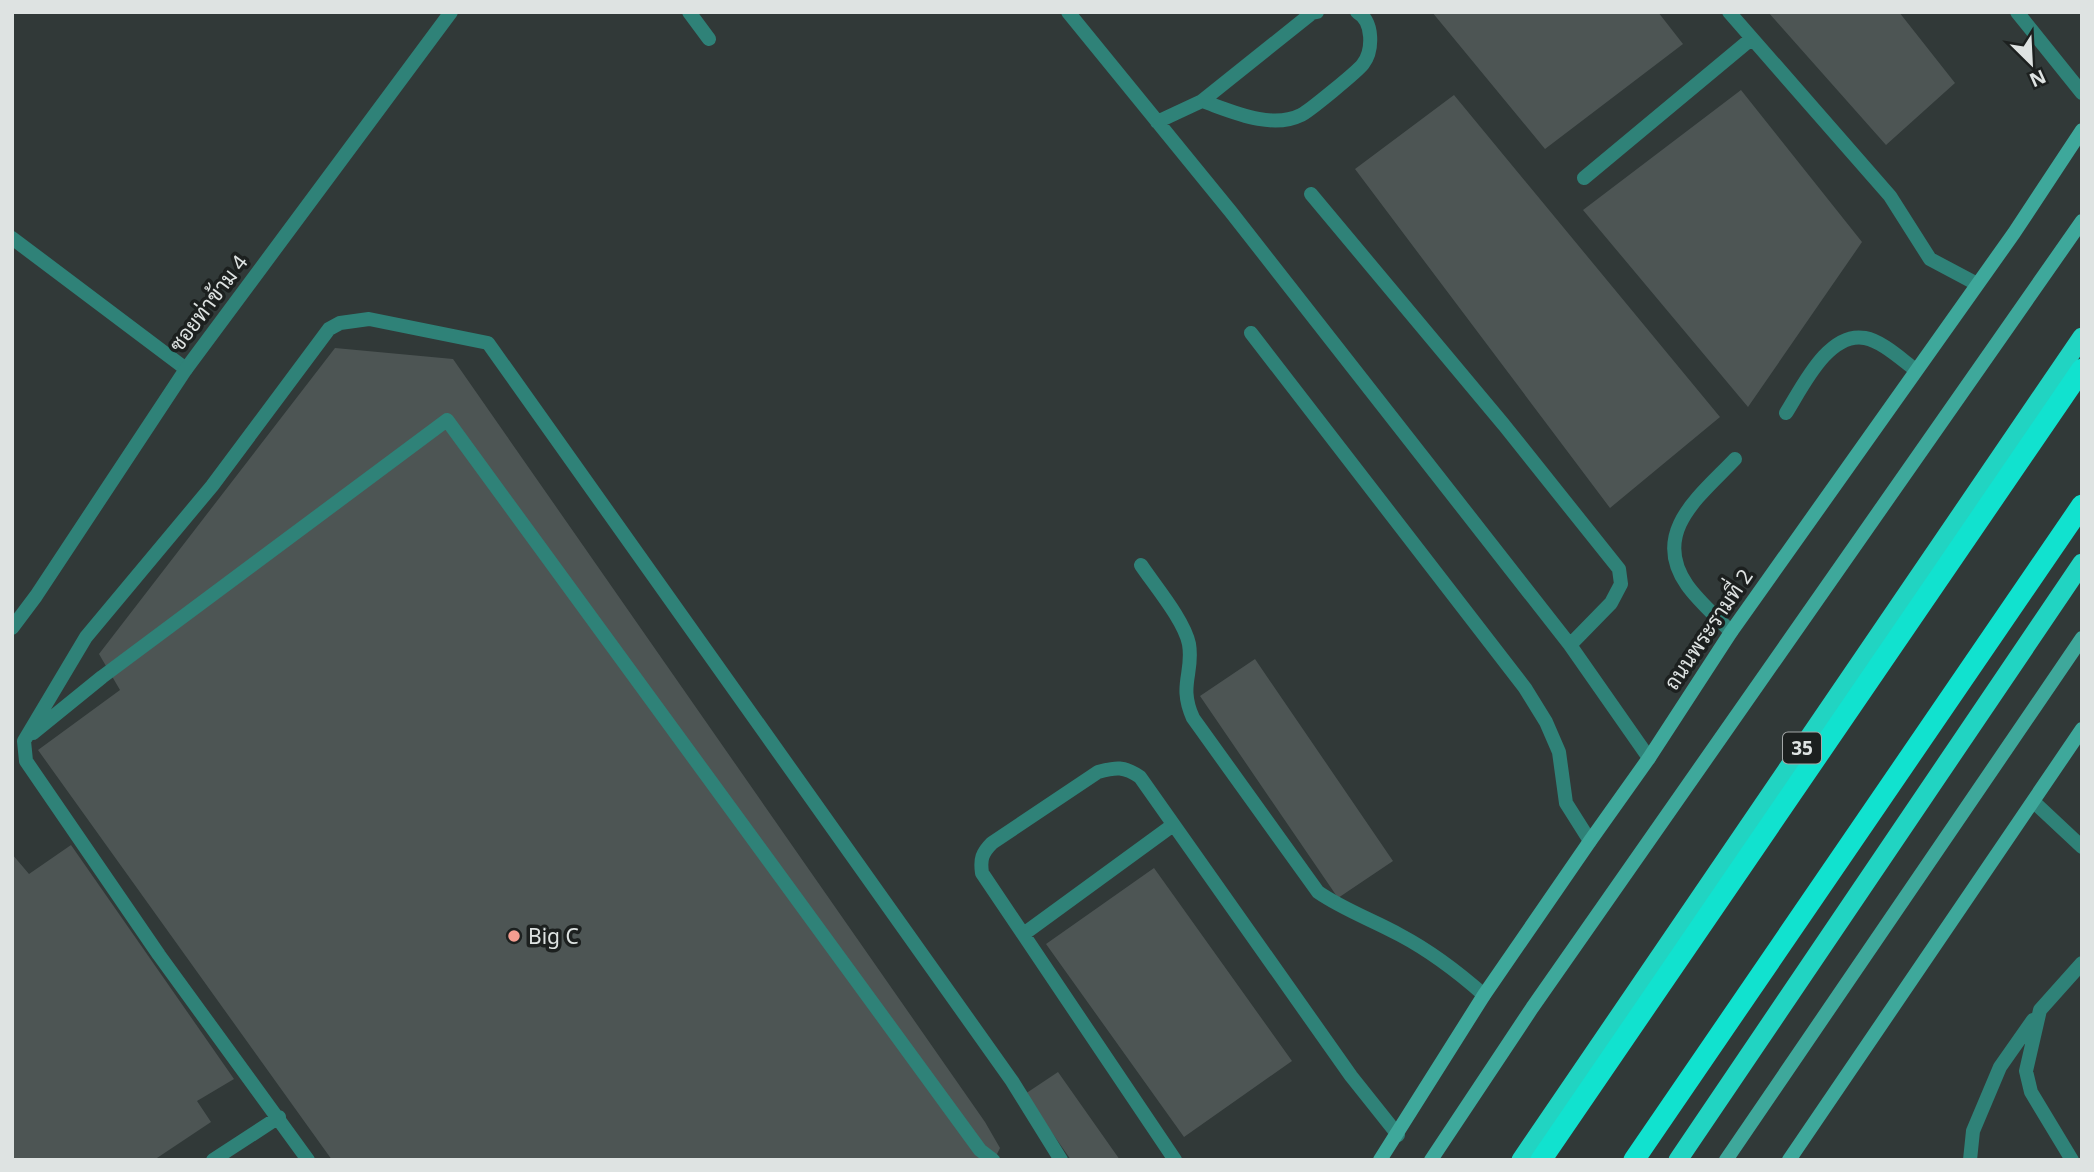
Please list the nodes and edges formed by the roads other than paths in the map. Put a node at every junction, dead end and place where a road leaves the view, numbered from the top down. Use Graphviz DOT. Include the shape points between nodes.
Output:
graph roads {
  1 [pos="451,12"];
  2 [pos="1068,12"];
  3 [pos="1317,12"];
  4 [pos="1357,12"];
  5 [pos="1729,12"];
  6 [pos="2017,12"];
  7 [pos="695,14"];
  8 [pos="709,39"];
  9 [pos="1751,39"];
  10 [pos="2082,93"];
  11 [pos="1202,101"];
  12 [pos="1157,122"];
  13 [pos="2082,130"];
  14 [pos="1584,178"];
  15 [pos="1311,194"];
  16 [pos="2082,221"];
  17 [pos="12,238"];
  18 [pos="1977,284"];
  19 [pos="1251,333"];
  20 [pos="2082,337"];
  21 [pos="186,369"];
  22 [pos="2082,369"];
  23 [pos="1916,370"];
  24 [pos="1786,413"];
  25 [pos="1735,459"];
  26 [pos="2082,505"];
  27 [pos="2082,563"];
  28 [pos="1141,565"];
  29 [pos="12,628"];
  30 [pos="1731,632"];
  31 [pos="2082,638"];
  32 [pos="1570,645"];
  33 [pos="2082,729"];
  34 [pos="24,741"];
  35 [pos="1649,758"];
  36 [pos="26,761"];
  37 [pos="12,770"];
  38 [pos="2035,802"];
  39 [pos="1173,825"];
  40 [pos="1590,841"];
  41 [pos="2082,847"];
  42 [pos="1025,933"];
  43 [pos="2082,963"];
  44 [pos="1484,995"];
  45 [pos="2040,1010"];
  46 [pos="279,1117"];
  47 [pos="1398,1135"];
  48 [pos="213,1160"];
  49 [pos="308,1160"];
  50 [pos="993,1160"];
  51 [pos="1061,1160"];
  52 [pos="1175,1160"];
  53 [pos="1380,1160"];
  54 [pos="1431,1160"];
  55 [pos="1521,1160"];
  56 [pos="1541,1160"];
  57 [pos="1634,1160"];
  58 [pos="1678,1160"];
  59 [pos="1726,1160"];
  60 [pos="1789,1160"];
  61 [pos="1970,1160"];
  62 [pos="2072,1160"];
  1 -- 21 [label="street, ซอยท่าข้าม 4"];
  2 -- 12 [label="street"];
  3 -- 11 [label="street"];
  4 -- 11 [label="street" via="1369,29 1371,49 1363,65 1300,116 1259,121"];
  5 -- 9 [label="street"];
  6 -- 10 [label="street"];
  7 -- 8 [label="street"];
  9 -- 14 [label="street"];
  9 -- 18 [label="street" via="1890,195 1930,259"];
  11 -- 12 [label="street"];
  12 -- 32 [label="street"];
  13 -- 18 [label="main road, ถนนพระรามที่ 2"];
  15 -- 32 [label="street" via="1619,569 1621,584 1611,603"];
  16 -- 54 [label="main road" via="1532,1008"];
  17 -- 21 [label="street"];
  18 -- 23 [label="main road, ถนนพระรามที่ 2"];
  19 -- 40 [label="street" via="1525,688 1559,752 1566,803"];
  20 -- 55 [label="highway, 35"];
  21 -- 29 [label="street, ซอยท่าข้าม 4"];
  22 -- 56 [label="highway"];
  23 -- 24 [label="street" via="1865,338 1845,339 1824,355"];
  23 -- 30 [label="main road, ถนนพระรามที่ 2"];
  25 -- 30 [label="street" via="1694,502 1675,530 1673,554 1688,587"];
  26 -- 57 [label="highway"];
  27 -- 58 [label="highway"];
  28 -- 44 [label="street" via="1189,643 1185,701 1193,718 1318,892 1449,964"];
  30 -- 35 [label="main road, ถนนพระรามที่ 2"];
  31 -- 59 [label="main road"];
  32 -- 35 [label="street"];
  33 -- 38 [label="main road"];
  34 -- 36 [label="street"];
  34 -- 50 [label="street" via="102,677 447,420 980,1150"];
  34 -- 51 [label="street" via="86,637 212,486 329,329 369,319 488,342 1012,1081"];
  35 -- 40 [label="main road, ถนนพระรามที่ 2"];
  36 -- 37 [label="street"];
  36 -- 46 [label="street" via="159,956"];
  38 -- 41 [label="street"];
  38 -- 60 [label="main road"];
  39 -- 42 [label="street"];
  39 -- 42 [label="street" via="1140,777 1116,767 1098,772 992,843 980,860 982,873"];
  39 -- 47 [label="street"];
  40 -- 44 [label="main road, ถนนพระรามที่ 2"];
  42 -- 52 [label="street"];
  43 -- 45 [label="street"];
  44 -- 47 [label="main road, ถนนพระรามที่ 2"];
  45 -- 61 [label="street" via="2000,1067 1972,1131"];
  45 -- 62 [label="street" via="2026,1071 2031,1092"];
  46 -- 48 [label="street"];
  46 -- 49 [label="street"];
  47 -- 53 [label="main road, ถนนพระรามที่ 2"];
}
